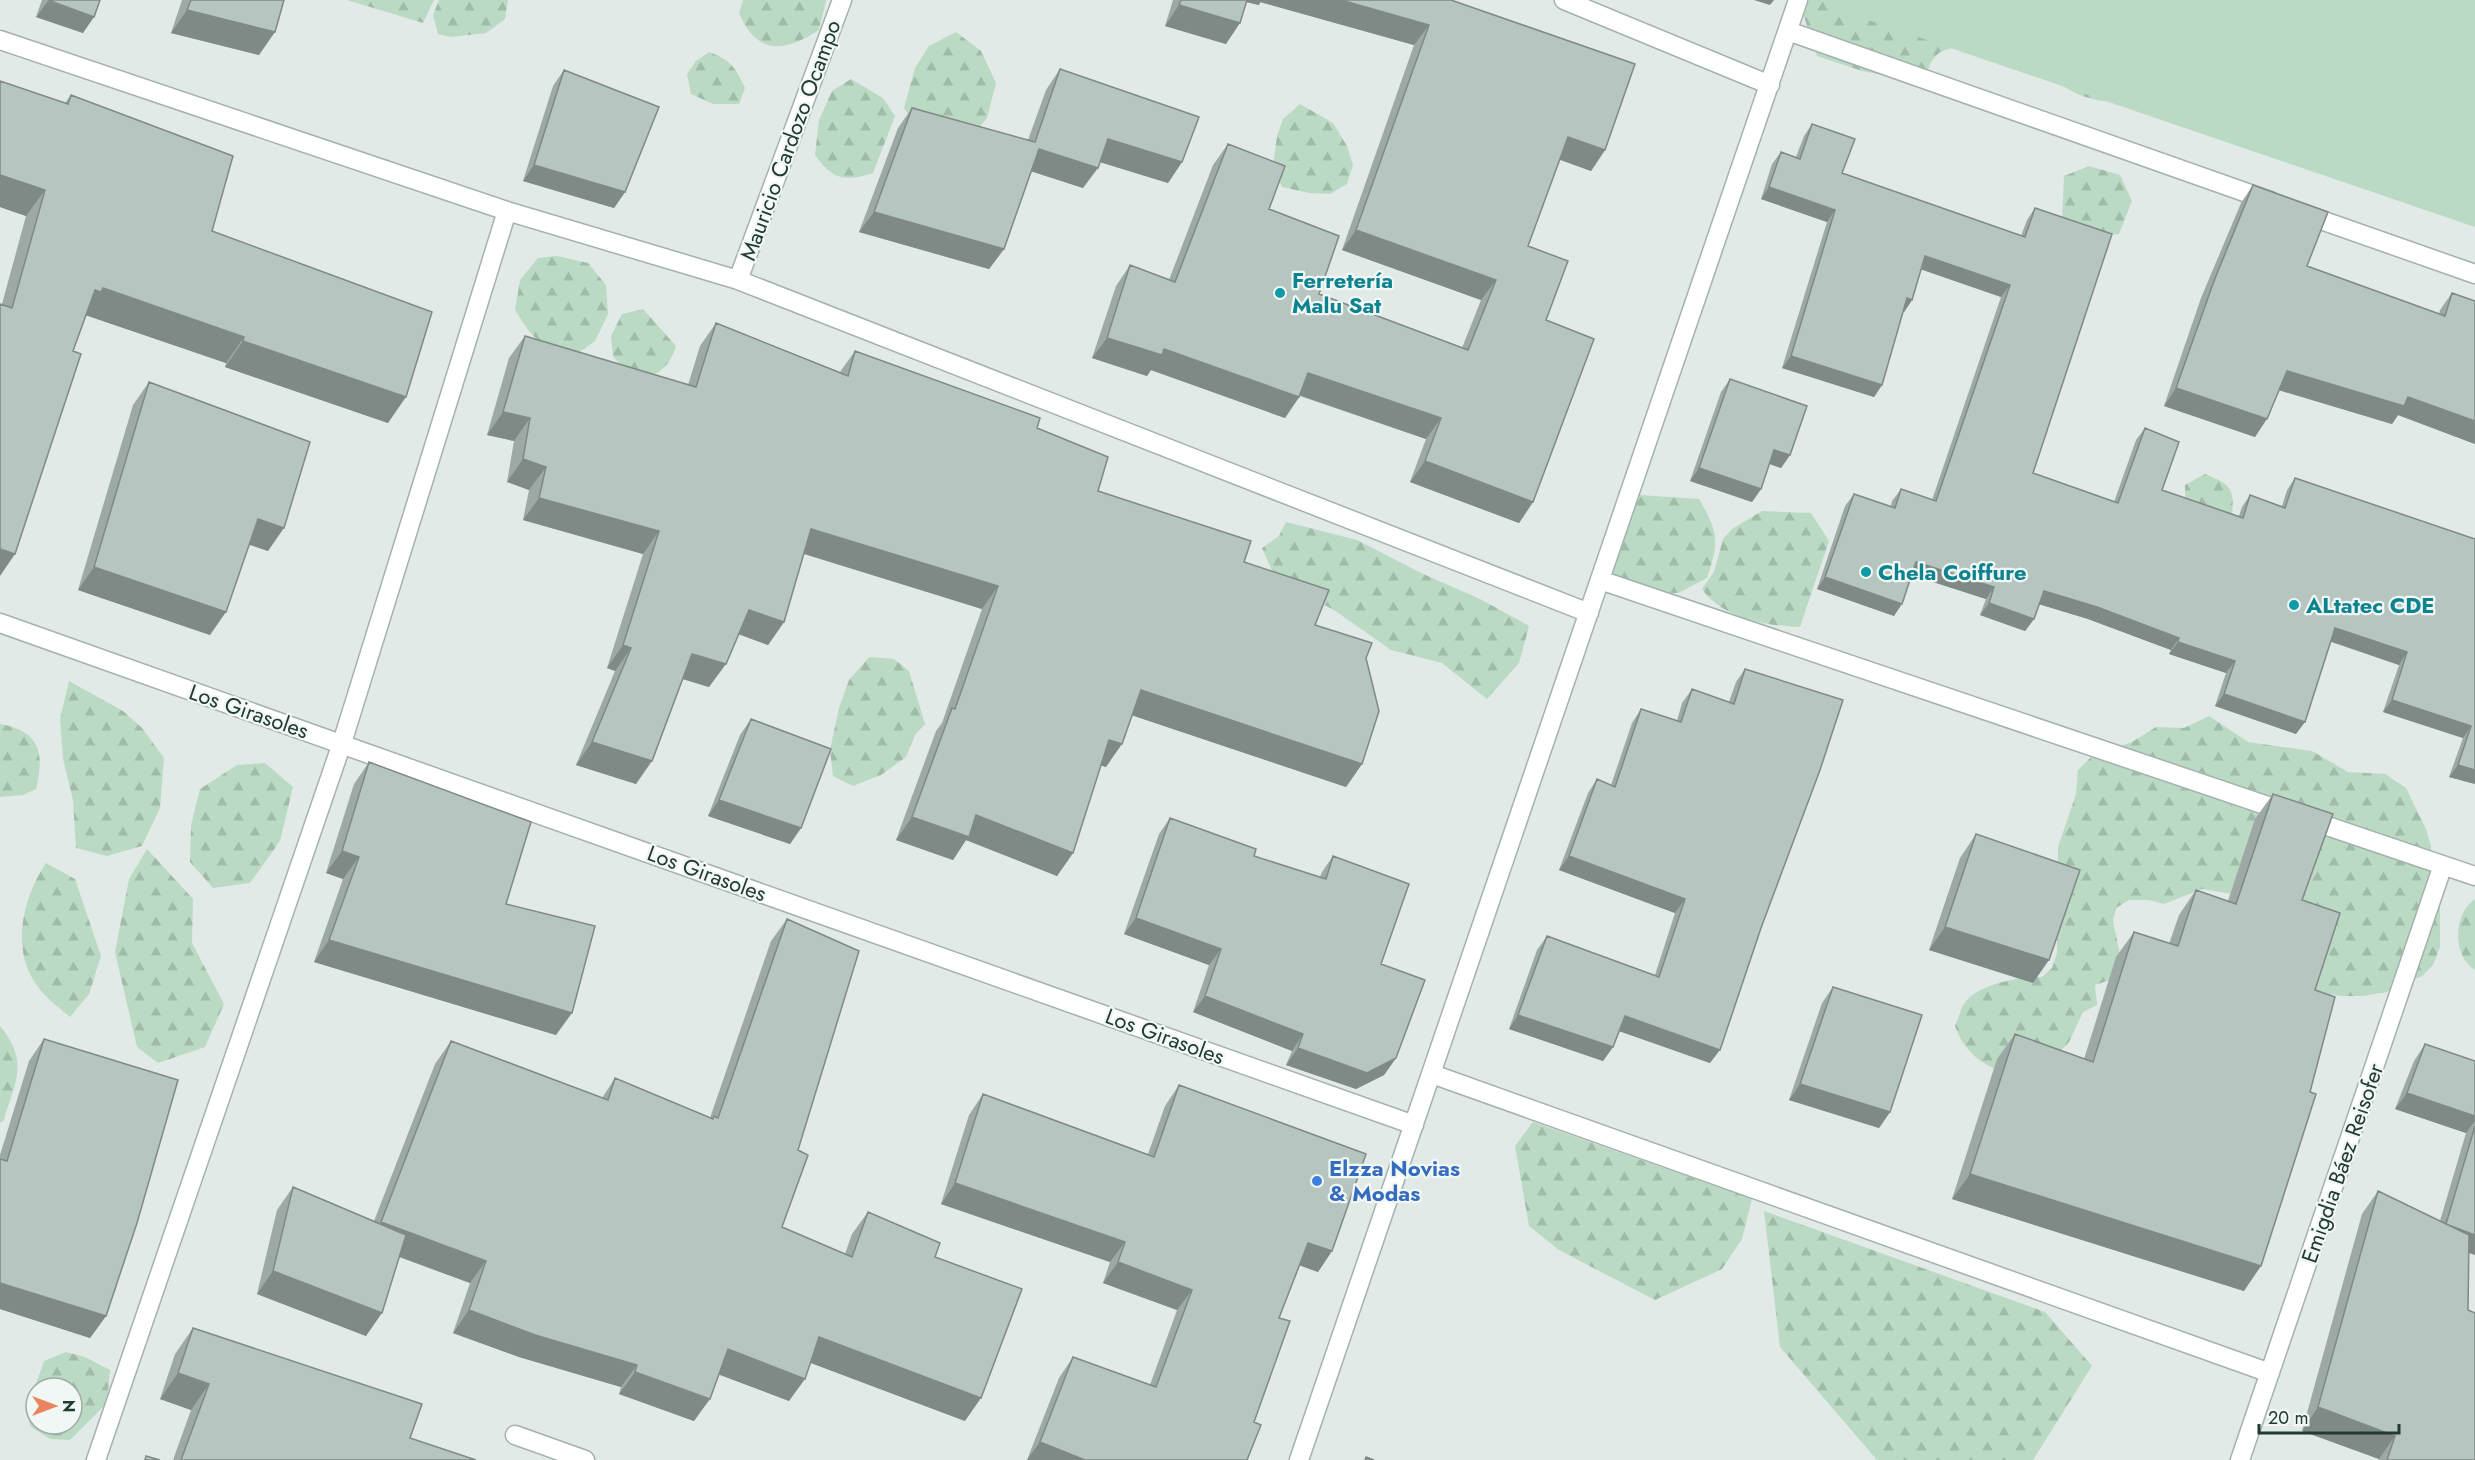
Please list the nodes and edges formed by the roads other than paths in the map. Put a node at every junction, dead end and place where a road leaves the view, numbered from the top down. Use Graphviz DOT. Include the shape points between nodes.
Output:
graph roads {
  1 [pos="842,0"];
  2 [pos="1563,0"];
  3 [pos="1798,0"];
  4 [pos="1788,31"];
  5 [pos="0,40"];
  6 [pos="1770,85"];
  7 [pos="507,211"];
  8 [pos="2475,274"];
  9 [pos="738,280"];
  10 [pos="1600,580"];
  11 [pos="1589,613"];
  12 [pos="0,623"];
  13 [pos="342,743"];
  14 [pos="2443,865"];
  15 [pos="2475,876"];
  16 [pos="1432,1074"];
  17 [pos="1414,1125"];
  18 [pos="2270,1373"];
  19 [pos="515,1435"];
  20 [pos="96,1460"];
  21 [pos="585,1460"];
  22 [pos="1299,1460"];
  23 [pos="2240,1460"];
  1 -- 9 [label="street, Mauricio Cardozo Ocampo"];
  2 -- 6 [label="street"];
  3 -- 4 [label="street"];
  4 -- 6 [label="street"];
  4 -- 8 [label="street"];
  5 -- 7 [label="street"];
  6 -- 10 [label="street"];
  7 -- 9 [label="street"];
  7 -- 13 [label="street"];
  9 -- 11 [label="street"];
  10 -- 11 [label="street"];
  10 -- 14 [label="street"];
  11 -- 16 [label="street"];
  12 -- 13 [label="street, Los Girasoles"];
  13 -- 17 [label="street, Los Girasoles"];
  13 -- 20 [label="street"];
  14 -- 15 [label="street"];
  14 -- 18 [label="street, Emigdia Báez Reisofer"];
  16 -- 17 [label="street"];
  16 -- 18 [label="street"];
  17 -- 22 [label="street"];
  18 -- 23 [label="street, Emigdia Báez Reisofer"];
  19 -- 21 [label="street"];
}
